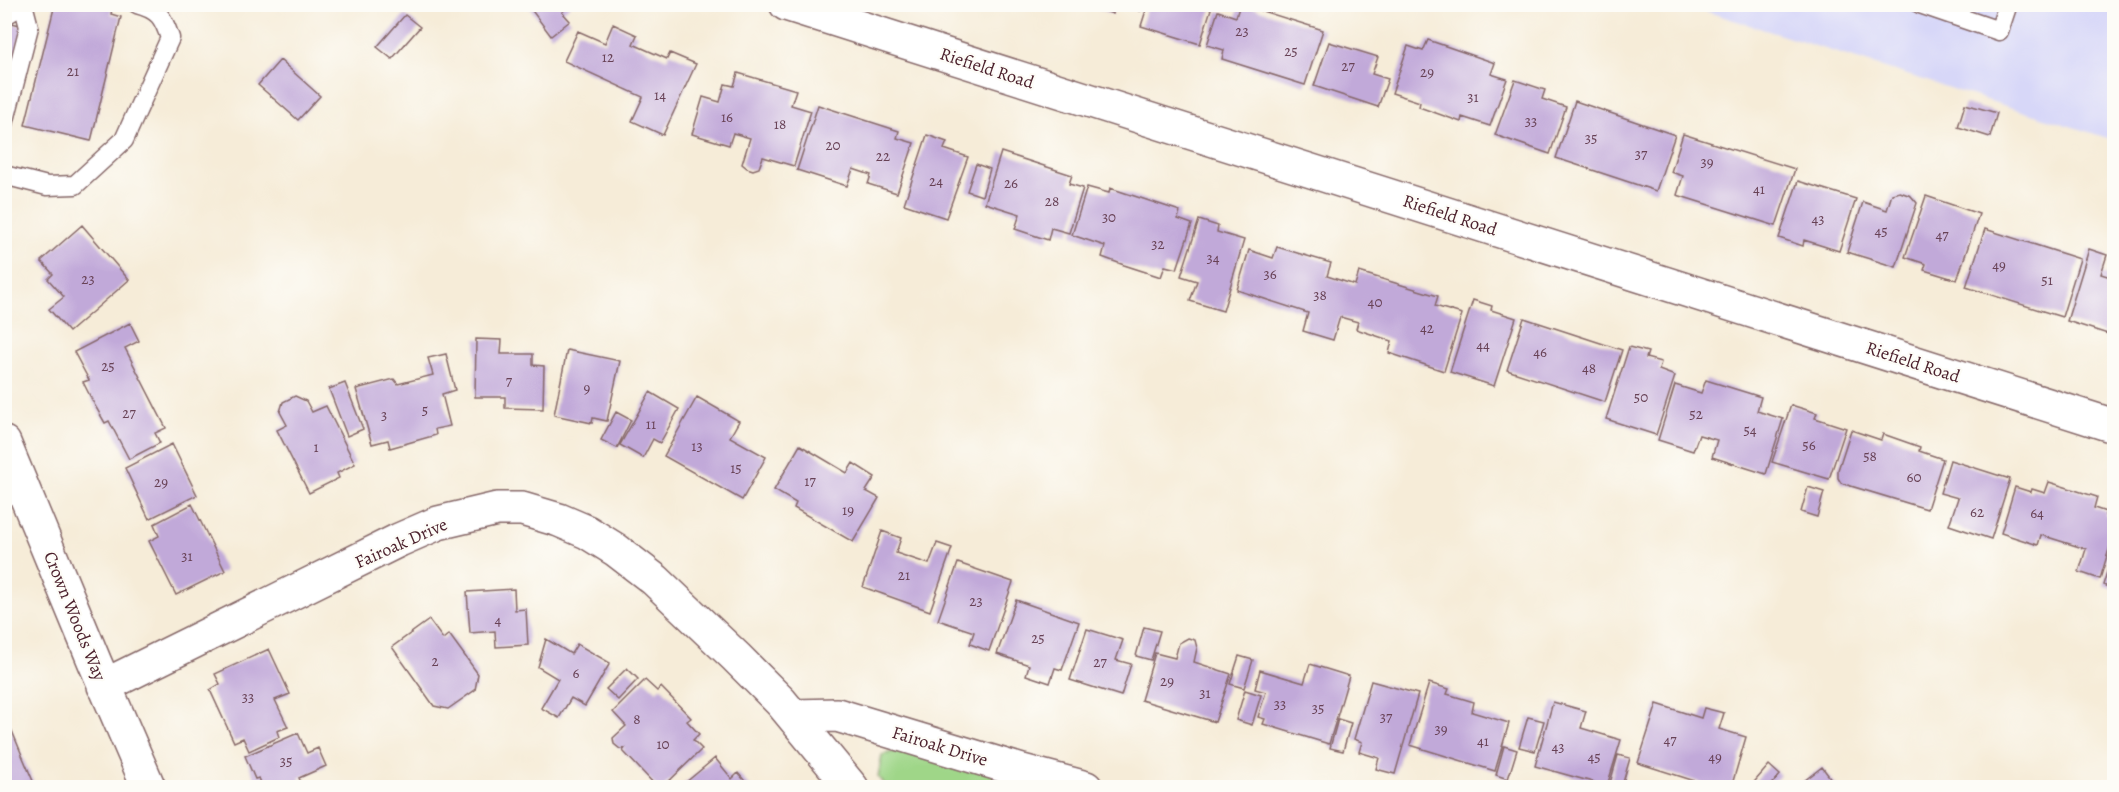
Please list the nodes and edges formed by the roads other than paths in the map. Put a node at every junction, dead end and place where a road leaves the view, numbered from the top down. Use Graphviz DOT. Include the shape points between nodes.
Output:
graph roads {
  1 [pos="137,4"];
  2 [pos="786,4"];
  3 [pos="1920,4"];
  4 [pos="2008,4"];
  5 [pos="24,5"];
  6 [pos="4,16"];
  7 [pos="4,124"];
  8 [pos="4,175"];
  9 [pos="2115,426"];
  10 [pos="4,443"];
  11 [pos="104,686"];
  12 [pos="793,717"];
  13 [pos="149,788"];
  14 [pos="852,788"];
  15 [pos="1086,788"];
  1 -- 8 [label="lane" via="152,8 165,22 170,38 124,140 75,185 47,186"];
  2 -- 9 [label="street, Riefield Road"];
  3 -- 4 [label="lane" via="1999,30"];
  5 -- 6 [label="lane"];
  5 -- 7 [label="lane" via="29,27"];
  10 -- 11 [label="street, Crown Woods Way"];
  11 -- 12 [label="street, Fairoak Drive" via="399,540 438,524 498,509 522,509 587,532 616,550 681,604"];
  11 -- 13 [label="street, Crown Woods Way"];
  12 -- 14 [label="street, Fairoak Drive"];
  12 -- 15 [label="street, Fairoak Drive" via="837,715"];
}
